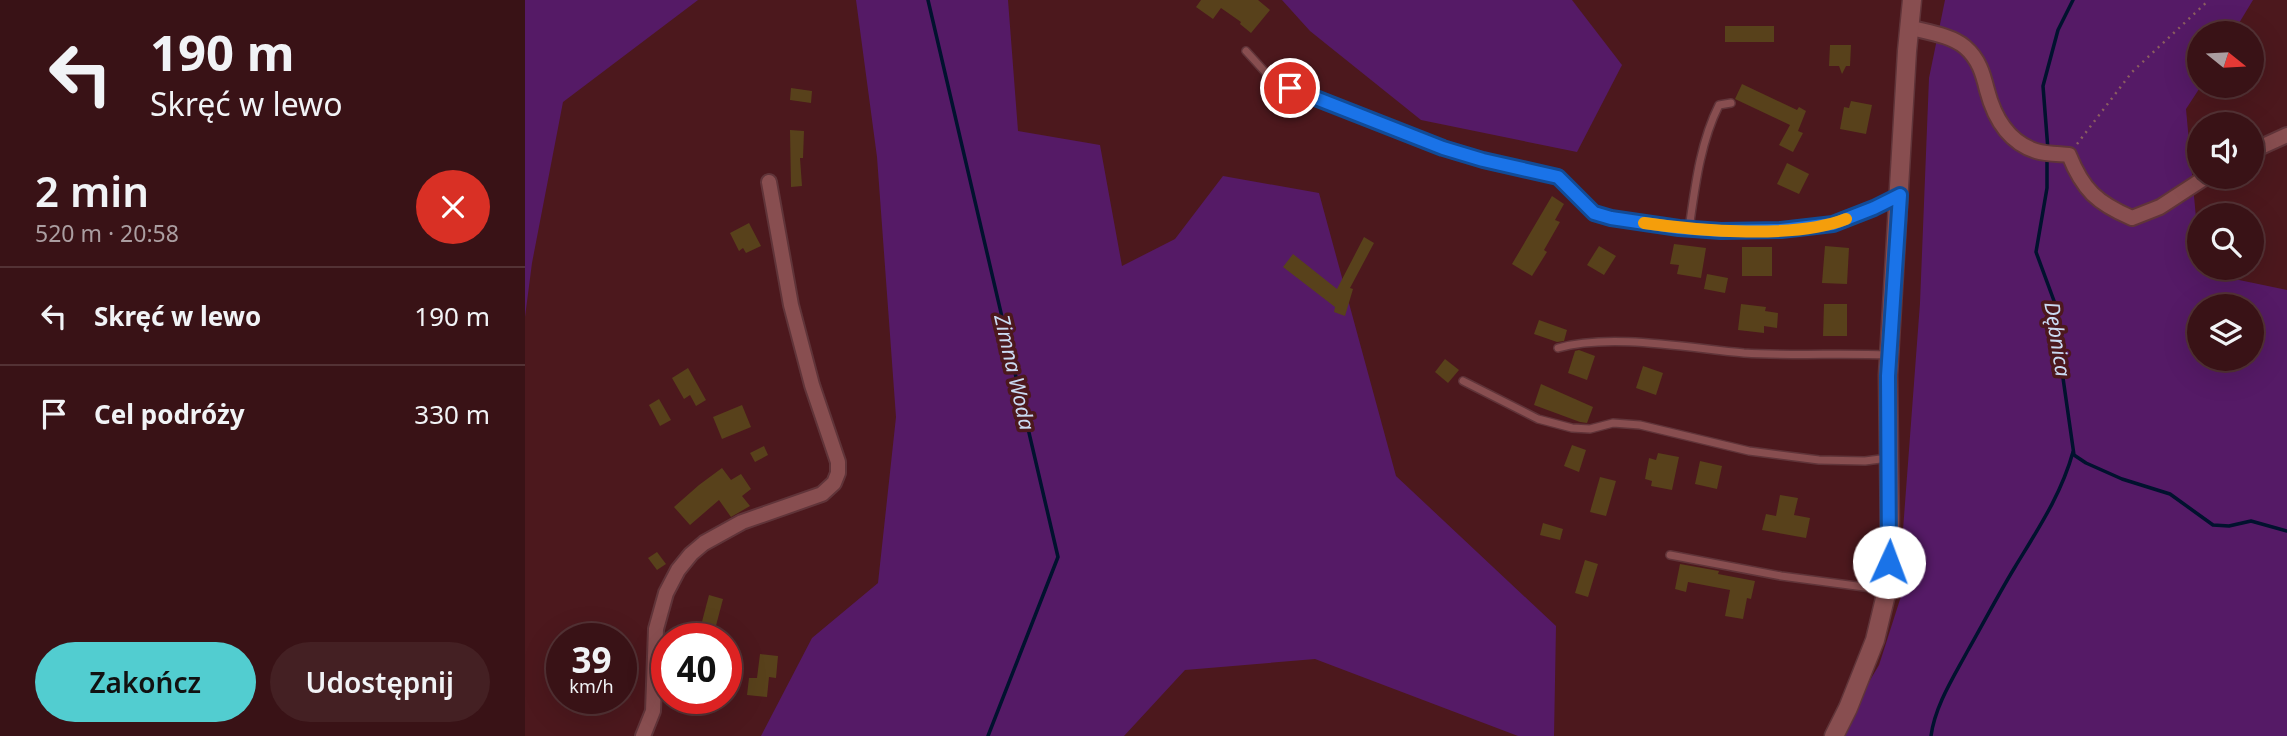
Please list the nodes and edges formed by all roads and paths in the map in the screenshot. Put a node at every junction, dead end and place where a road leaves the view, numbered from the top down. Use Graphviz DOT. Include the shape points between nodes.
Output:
graph roads {
  1 [pos="1912,0"];
  2 [pos="2209,0"];
  3 [pos="1908,27"];
  4 [pos="1246,51"];
  5 [pos="1731,103"];
  6 [pos="2287,135"];
  7 [pos="2264,146"];
  8 [pos="2069,155"];
  9 [pos="769,182"];
  10 [pos="2189,189"];
  11 [pos="1900,195"];
  12 [pos="1689,229"];
  13 [pos="1558,348"];
  14 [pos="1890,355"];
  15 [pos="1463,381"];
  16 [pos="1889,458"];
  17 [pos="1670,555"];
  18 [pos="1888,590"];
  19 [pos="643,736"];
  20 [pos="1834,736"];
  1 -- 3 [label="street"];
  2 -- 8 [label="path" via="2132,72"];
  3 -- 8 [label="street" via="1964,47 1982,68 1994,116 2023,145 2037,152"];
  3 -- 11 [label="street"];
  4 -- 12 [label="lane" via="1267,74 1337,108 1443,148 1558,177 1594,213"];
  5 -- 12 [label="lane" via="1719,105 1712,120 1698,168"];
  6 -- 7 [label="street"];
  8 -- 10 [label="street" via="2078,178 2095,196 2106,207 2132,218"];
  9 -- 19 [label="street" via="791,305 838,473 822,494 742,522 704,542 678,570 656,629 653,711"];
  11 -- 12 [label="lane" via="1833,224 1781,230"];
  11 -- 14 [label="street"];
  13 -- 14 [label="lane" via="1579,342 1747,353"];
  14 -- 16 [label="street"];
  15 -- 16 [label="lane" via="1538,419 1572,428 1640,425 1749,451 1808,459"];
  16 -- 18 [label="street"];
  17 -- 18 [label="lane"];
  18 -- 20 [label="street" via="1875,639"];
}
